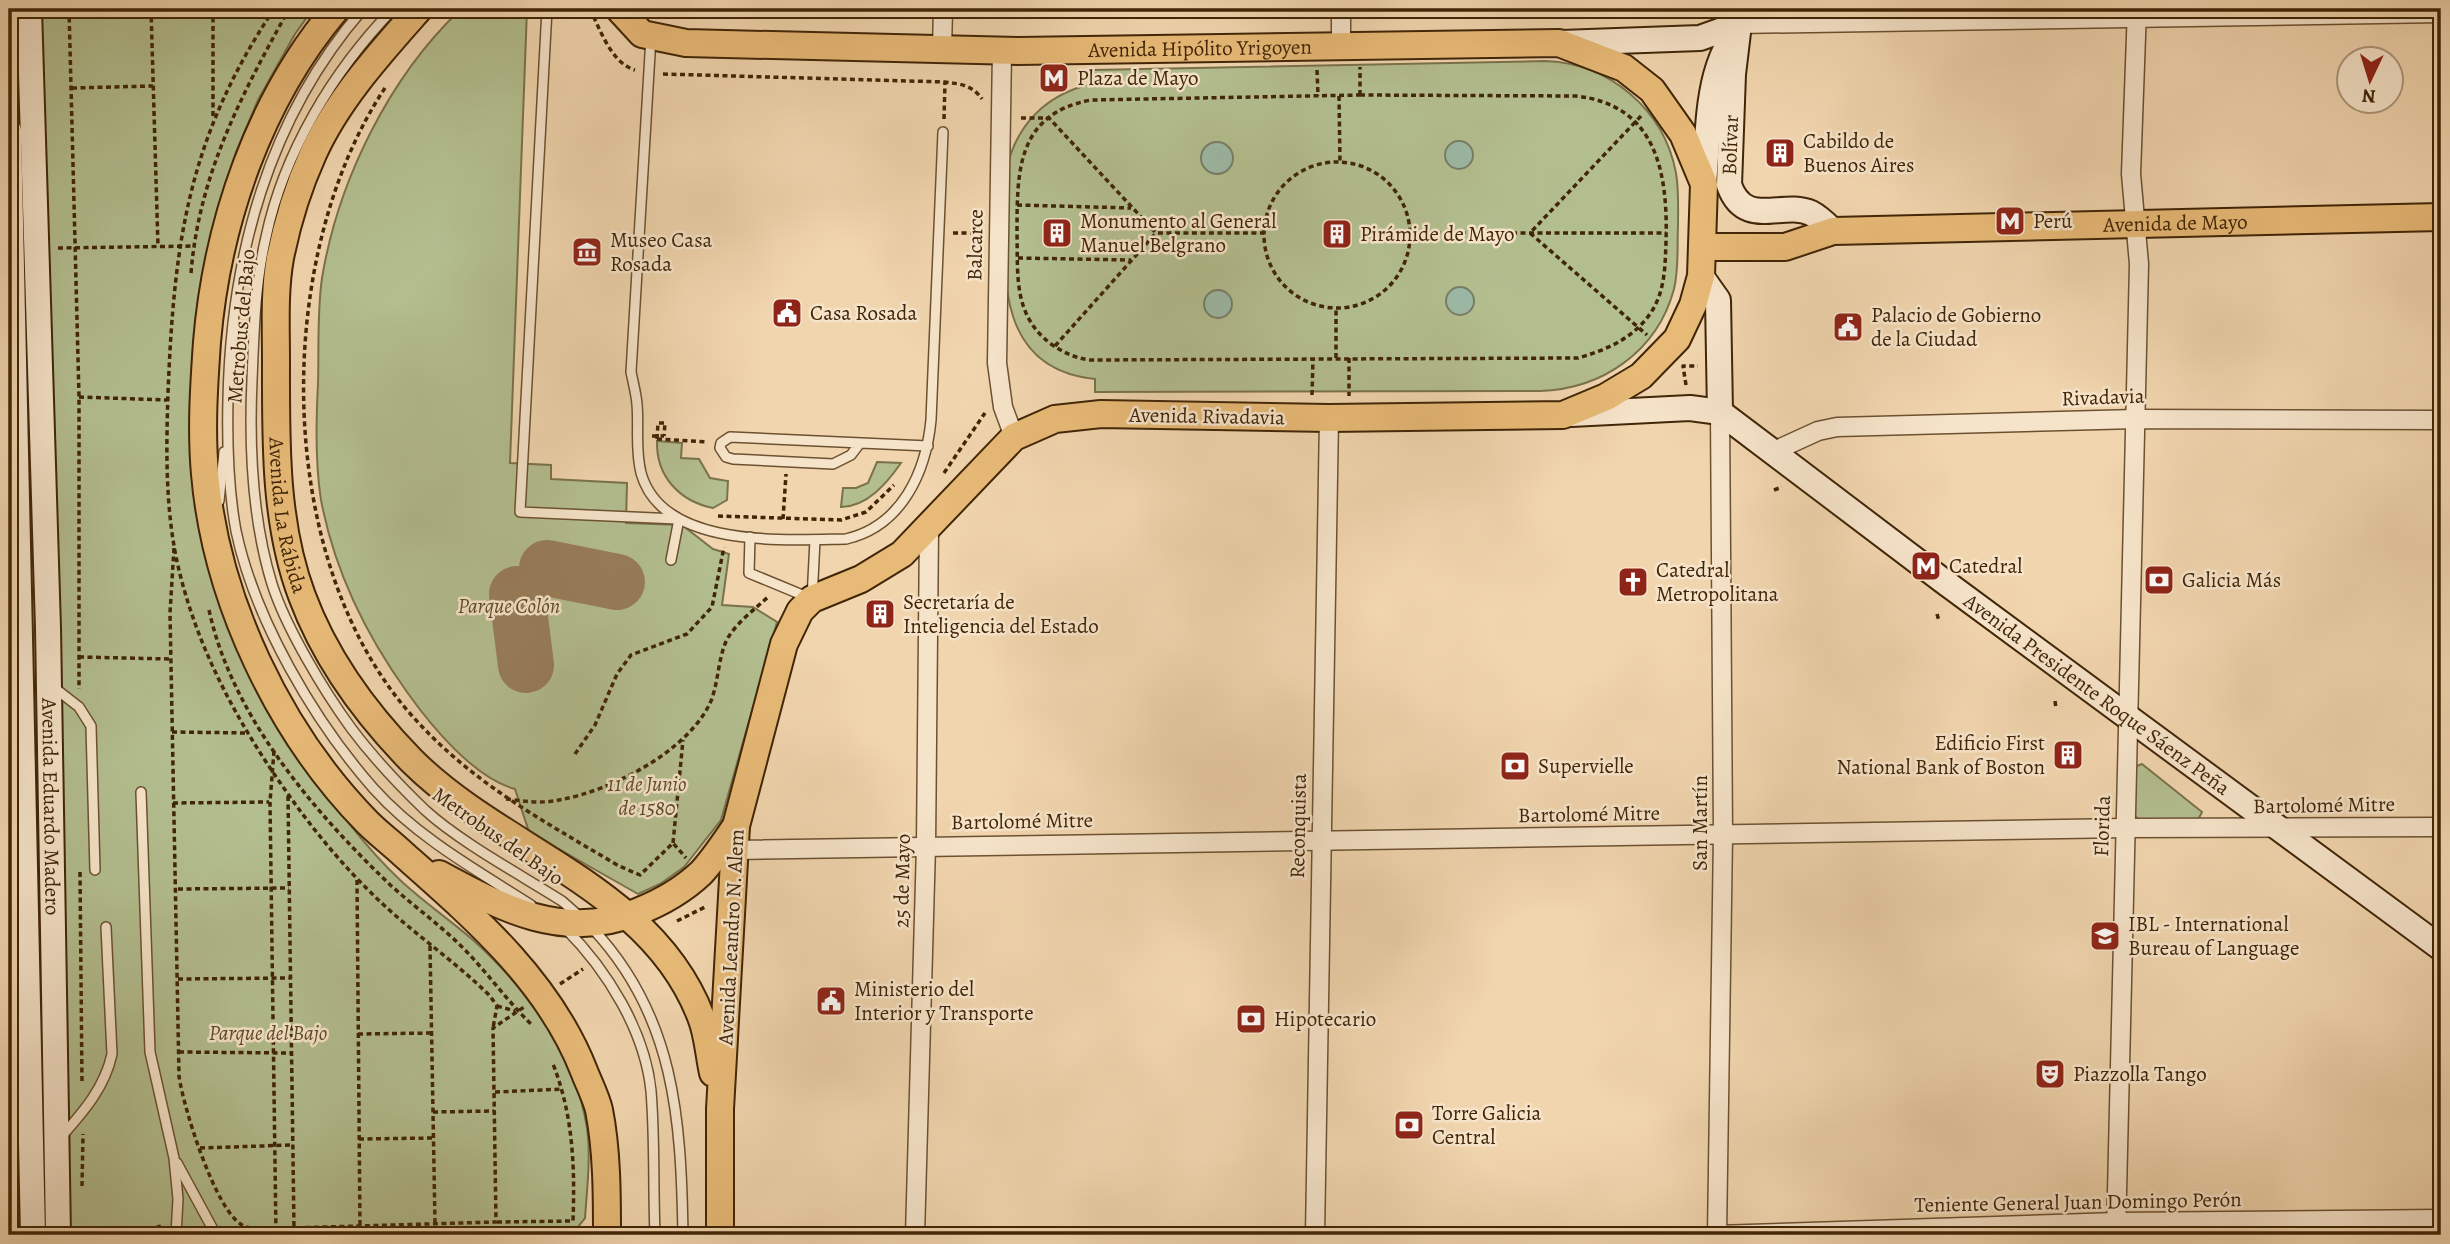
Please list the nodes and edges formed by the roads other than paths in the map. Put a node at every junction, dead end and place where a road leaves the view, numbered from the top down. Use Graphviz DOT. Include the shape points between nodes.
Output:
graph roads {
  1 [pos="29,9"];
  2 [pos="336,9"];
  3 [pos="363,9"];
  4 [pos="393,9"];
  5 [pos="419,9"];
  6 [pos="547,9"];
  7 [pos="943,9"];
  8 [pos="1341,9"];
  9 [pos="623,12"];
  10 [pos="2441,13"];
  11 [pos="1745,14"];
  12 [pos="2136,14"];
  13 [pos="651,37"];
  14 [pos="1559,43"];
  15 [pos="942,50"];
  16 [pos="1002,51"];
  17 [pos="1351,56"];
  18 [pos="9,131"];
  19 [pos="943,132"];
  20 [pos="1704,184"];
  21 [pos="2441,218"];
  22 [pos="2134,223"];
  23 [pos="1833,230"];
  24 [pos="1702,247"];
  25 [pos="1701,276"];
  26 [pos="1720,412"];
  27 [pos="1563,415"];
  28 [pos="1329,418"];
  29 [pos="2136,419"];
  30 [pos="2441,420"];
  31 [pos="228,422"];
  32 [pos="1014,437"];
  33 [pos="860,443"];
  34 [pos="929,446"];
  35 [pos="1772,452"];
  36 [pos="679,519"];
  37 [pos="929,527"];
  38 [pos="216,533"];
  39 [pos="750,537"];
  40 [pos="815,540"];
  41 [pos="671,560"];
  42 [pos="812,599"];
  43 [pos="49,685"];
  44 [pos="2128,717"];
  45 [pos="141,792"];
  46 [pos="2441,827"];
  47 [pos="2124,828"];
  48 [pos="2281,828"];
  49 [pos="1723,835"];
  50 [pos="736,838"];
  51 [pos="1321,840"];
  52 [pos="926,846"];
  53 [pos="404,854"];
  54 [pos="95,870"];
  55 [pos="628,916"];
  56 [pos="560,923"];
  57 [pos="589,925"];
  58 [pos="106,926"];
  59 [pos="2441,948"];
  60 [pos="720,1110"];
  61 [pos="56,1142"];
  62 [pos="174,1158"];
  63 [pos="2441,1219"];
  64 [pos="2116,1229"];
  65 [pos="33,1235"];
  66 [pos="58,1235"];
  67 [pos="176,1235"];
  68 [pos="216,1235"];
  69 [pos="607,1235"];
  70 [pos="655,1235"];
  71 [pos="683,1235"];
  72 [pos="720,1235"];
  73 [pos="915,1235"];
  74 [pos="1315,1235"];
  75 [pos="1717,1235"];
  1 -- 43 [label="main road, Avenida Eduardo Madero"];
  2 -- 38 [label="main road" via="275,101 246,166 221,248 203,394 205,475"];
  3 -- 31 [label="lane, Metrobus del Bajo" via="301,99 263,181 239,277"];
  4 -- 57 [label="lane, Metrobus del Bajo" via="360,44 332,84 301,141 266,236 254,345 251,465 272,585 315,675 345,719 426,811 562,901"];
  5 -- 55 [label="main road, Avenida La Rábida" via="369,69 314,151 280,260 276,428 291,558 302,597 328,651 368,712 399,748 472,812 600,893"];
  6 -- 36 [label="lane" via="520,512"];
  7 -- 15 [label="street"];
  8 -- 17 [label="street"];
  9 -- 13 [label="main road, Avenida Hipólito Yrigoyen" via="642,34"];
  10 -- 12 [label="street"];
  11 -- 12 [label="street"];
  11 -- 14 [label="main road, Avenida Hipólito Yrigoyen" via="1700,38"];
  11 -- 20 [label="main road, Bolívar" via="1715,73"];
  11 -- 23 [label="main road, Bolívar" via="1733,74 1729,185 1733,196 1748,208 1810,212"];
  12 -- 22 [label="street"];
  13 -- 15 [label="main road, Avenida Hipólito Yrigoyen" via="686,43"];
  13 -- 36 [label="lane" via="631,372 642,476 660,505"];
  14 -- 17 [label="main road, Avenida Hipólito Yrigoyen"];
  14 -- 20 [label="main road, Bolívar" via="1624,68 1652,90 1683,134"];
  15 -- 16 [label="main road, Avenida Hipólito Yrigoyen"];
  16 -- 17 [label="main road, Avenida Hipólito Yrigoyen"];
  16 -- 32 [label="street, Balcarce" via="997,363 1003,407"];
  18 -- 65 [label="main road, Avenida Eduardo Madero"];
  19 -- 34 [label="lane"];
  20 -- 24 [label="main road, Bolívar"];
  21 -- 22 [label="main road, Avenida de Mayo"];
  22 -- 23 [label="main road, Avenida de Mayo"];
  22 -- 29 [label="street" via="2139,264"];
  23 -- 24 [label="main road, Avenida de Mayo" via="1792,246"];
  24 -- 25 [label="main road, Bolívar"];
  25 -- 26 [label="main road" via="1718,300"];
  25 -- 27 [label="main road, Bolívar" via="1685,324 1654,365 1606,397"];
  26 -- 27 [label="main road, Avenida Rivadavia" via="1690,408"];
  26 -- 35 [label="main road, Avenida Presidente Roque Sáenz Peña"];
  26 -- 49 [label="street, San Martín"];
  27 -- 28 [label="main road, Avenida Rivadavia"];
  28 -- 32 [label="main road, Avenida Rivadavia" via="1071,416"];
  28 -- 51 [label="street, Reconquista"];
  29 -- 30 [label="street, Rivadavia"];
  29 -- 35 [label="street, Rivadavia" via="1837,427"];
  29 -- 44 [label="street, Florida"];
  31 -- 38 [label="lane, Metrobus del Bajo"];
  31 -- 56 [label="lane, Metrobus del Bajo" via="236,531 265,619 293,674 375,790 440,846"];
  32 -- 37 [label="main road, Avenida Rivadavia"];
  33 -- 33 [label="lane" via="735,436 721,443 722,453 733,459 822,464 843,461"];
  33 -- 34 [label="lane"];
  34 -- 40 [label="lane" via="916,481 889,517 859,536"];
  35 -- 44 [label="main road, Avenida Presidente Roque Sáenz Peña"];
  36 -- 39 [label="lane"];
  36 -- 41 [label="lane"];
  37 -- 42 [label="main road, Avenida Rivadavia" via="885,565"];
  37 -- 52 [label="street, 25 de Mayo"];
  38 -- 53 [label="main road" via="233,605 278,704 333,783 367,822"];
  39 -- 40 [label="lane"];
  39 -- 42 [label="lane" via="748,573"];
  40 -- 42 [label="lane"];
  42 -- 50 [label="main road, Avenida Leandro N. Alem" via="800,611 785,644"];
  43 -- 54 [label="lane" via="79,707 91,726"];
  43 -- 61 [label="main road, Avenida Eduardo Madero"];
  44 -- 47 [label="street, Florida"];
  44 -- 48 [label="main road, Avenida Presidente Roque Sáenz Peña"];
  45 -- 62 [label="lane" via="150,1052"];
  46 -- 48 [label="street, Bartolomé Mitre"];
  47 -- 48 [label="street, Bartolomé Mitre"];
  47 -- 49 [label="street, Bartolomé Mitre"];
  47 -- 64 [label="street, Florida"];
  48 -- 59 [label="main road, Avenida Presidente Roque Sáenz Peña"];
  49 -- 51 [label="street, Bartolomé Mitre"];
  49 -- 75 [label="street, San Martín"];
  50 -- 52 [label="street, Bartolomé Mitre"];
  50 -- 55 [label="main road" via="664,900"];
  50 -- 60 [label="main road, Avenida Leandro N. Alem"];
  51 -- 52 [label="street, Bartolomé Mitre"];
  51 -- 74 [label="street, Reconquista"];
  52 -- 73 [label="street, 25 de Mayo"];
  53 -- 56 [label="main road" via="478,895"];
  53 -- 69 [label="main road" via="502,946 553,1006 575,1047 599,1109"];
  55 -- 57 [label="main road"];
  55 -- 60 [label="main road, Avenida Leandro N. Alem" via="673,967 702,1019"];
  56 -- 57 [label="main road"];
  56 -- 70 [label="lane, Metrobus del Bajo" via="594,961 620,1001 646,1063 651,1090"];
  57 -- 71 [label="lane, Metrobus del Bajo" via="637,986 662,1043 671,1075"];
  58 -- 61 [label="lane" via="112,1054 108,1072 83,1113"];
  60 -- 72 [label="main road, Avenida Leandro N. Alem"];
  61 -- 66 [label="main road, Avenida Eduardo Madero"];
  62 -- 67 [label="lane"];
  62 -- 68 [label="lane"];
  63 -- 64 [label="street, Teniente General Juan Domingo Perón"];
  64 -- 75 [label="street, Teniente General Juan Domingo Perón"];
}
